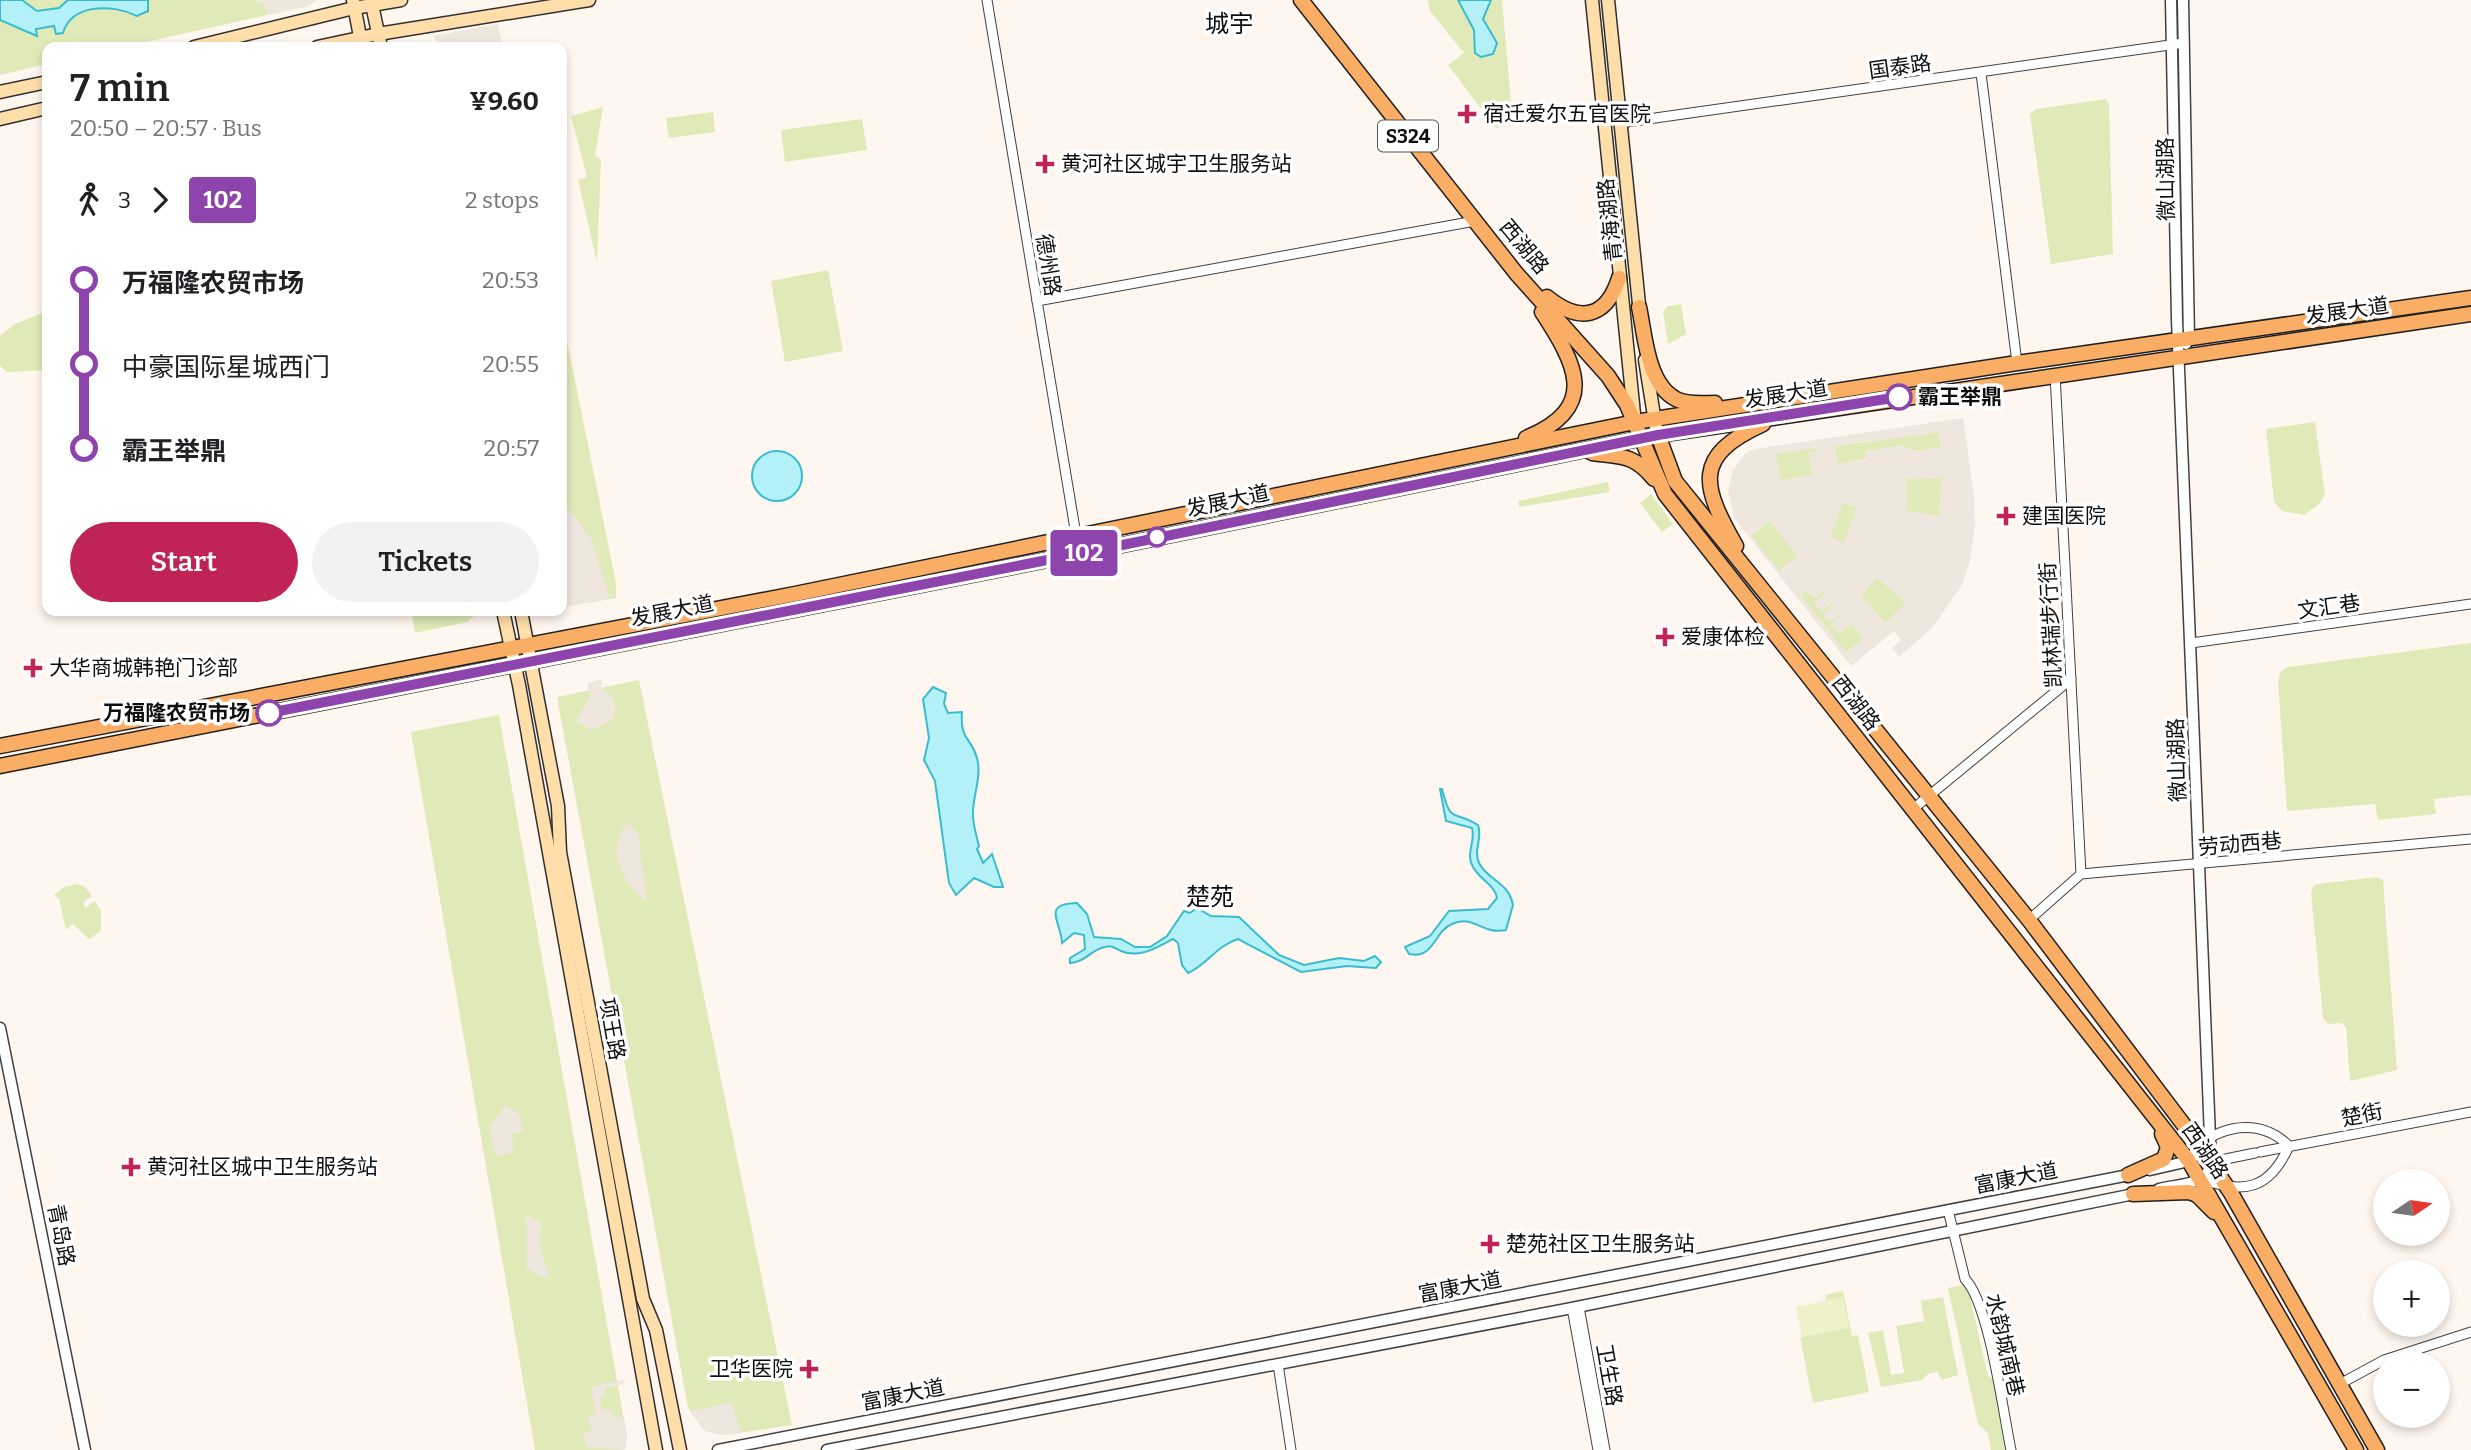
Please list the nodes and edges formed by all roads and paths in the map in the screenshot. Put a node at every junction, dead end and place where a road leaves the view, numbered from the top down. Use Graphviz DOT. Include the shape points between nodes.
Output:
graph roads {
  1 [pos="401,0"];
  2 [pos="589,0"];
  3 [pos="987,0"];
  4 [pos="1301,0"];
  5 [pos="1592,0"];
  6 [pos="1608,0"];
  7 [pos="2171,0"];
  8 [pos="2183,0"];
  9 [pos="372,2"];
  10 [pos="353,4"];
  11 [pos="377,34"];
  12 [pos="212,42"];
  13 [pos="361,42"];
  14 [pos="379,42"];
  15 [pos="2184,43"];
  16 [pos="2172,45"];
  17 [pos="1981,73"];
  18 [pos="42,83"];
  19 [pos="0,92"];
  20 [pos="42,109"];
  21 [pos="0,119"];
  22 [pos="1620,123"];
  23 [pos="1475,221"];
  24 [pos="1516,273"];
  25 [pos="1619,278"];
  26 [pos="2471,298"];
  27 [pos="1037,301"];
  28 [pos="1639,307"];
  29 [pos="2471,314"];
  30 [pos="2184,339"];
  31 [pos="2181,357"];
  32 [pos="2017,363"];
  33 [pos="2055,374"];
  34 [pos="1782,399"];
  35 [pos="1783,415"];
  36 [pos="1654,420"];
  37 [pos="1635,422"];
  38 [pos="1658,435"];
  39 [pos="1641,439"];
  40 [pos="1582,452"];
  41 [pos="1470,453"];
  42 [pos="1665,494"];
  43 [pos="1076,535"];
  44 [pos="1757,582"];
  45 [pos="2471,604"];
  46 [pos="504,616"];
  47 [pos="522,616"];
  48 [pos="2192,643"];
  49 [pos="512,648"];
  50 [pos="531,652"];
  51 [pos="515,664"];
  52 [pos="2071,679"];
  53 [pos="0,746"];
  54 [pos="0,766"];
  55 [pos="1929,796"];
  56 [pos="1913,809"];
  57 [pos="2471,839"];
  58 [pos="2200,865"];
  59 [pos="2081,874"];
  60 [pos="2029,919"];
  61 [pos="0,1028"];
  62 [pos="2139,1097"];
  63 [pos="2471,1112"];
  64 [pos="2205,1141"];
  65 [pos="2290,1146"];
  66 [pos="2189,1161"];
  67 [pos="2211,1162"];
  68 [pos="2128,1175"];
  69 [pos="2202,1180"];
  70 [pos="2228,1189"];
  71 [pos="2133,1194"];
  72 [pos="1948,1210"];
  73 [pos="1953,1230"];
  74 [pos="2236,1239"];
  75 [pos="1575,1308"];
  76 [pos="2471,1332"];
  77 [pos="1278,1364"];
  78 [pos="2338,1385"];
  79 [pos="85,1450"];
  80 [pos="656,1450"];
  81 [pos="680,1450"];
  82 [pos="718,1450"];
  83 [pos="827,1450"];
  84 [pos="1291,1450"];
  85 [pos="1598,1450"];
  86 [pos="1605,1450"];
  87 [pos="2011,1450"];
  88 [pos="2356,1450"];
  89 [pos="2376,1450"];
  1 -- 9 [label="main road"];
  2 -- 11 [label="main road"];
  3 -- 27 [label="street, 德州路"];
  4 -- 23 [label="main road, 西湖路 / S324"];
  5 -- 25 [label="main road, 青海湖路"];
  6 -- 22 [label="main road, 青海湖路"];
  7 -- 16 [label="street, 微山湖路"];
  8 -- 15 [label="street, 微山湖路"];
  9 -- 10 [label="main road"];
  9 -- 11 [label="main road"];
  10 -- 12 [label="main road"];
  10 -- 13 [label="main road"];
  11 -- 13 [label="main road"];
  11 -- 14 [label="main road"];
  15 -- 16 [label="street, 国泰路"];
  15 -- 30 [label="street, 微山湖路"];
  16 -- 17 [label="street, 国泰路"];
  16 -- 30 [label="street, 微山湖路"];
  17 -- 22 [label="street, 国泰路"];
  17 -- 32 [label="street"];
  18 -- 19 [label="main road"];
  20 -- 21 [label="main road"];
  22 -- 28 [label="main road, 青海湖路"];
  23 -- 24 [label="main road, 西湖路 / S324"];
  23 -- 27 [label="street"];
  24 -- 25 [label="main road" via="1563,310 1577,314 1607,304"];
  24 -- 37 [label="main road, 西湖路 / S324" via="1608,376"];
  24 -- 41 [label="main road" via="1571,360 1576,375 1574,391 1567,408 1545,429"];
  25 -- 37 [label="main road, 青海湖路"];
  26 -- 30 [label="main road, 发展大道"];
  27 -- 43 [label="street, 德州路"];
  28 -- 34 [label="main road" via="1654,372 1675,399 1715,403"];
  28 -- 36 [label="main road, 青海湖路"];
  29 -- 31 [label="main road, 发展大道"];
  30 -- 31 [label="street, 微山湖路"];
  30 -- 32 [label="main road, 发展大道"];
  31 -- 33 [label="main road, 发展大道"];
  31 -- 48 [label="street, 微山湖路"];
  32 -- 34 [label="main road, 发展大道"];
  33 -- 35 [label="main road, 发展大道"];
  33 -- 52 [label="street, 凯林瑞步行街"];
  34 -- 36 [label="main road, 发展大道"];
  35 -- 38 [label="main road, 发展大道"];
  35 -- 44 [label="main road" via="1723,446 1710,473 1717,510"];
  36 -- 37 [label="main road, 发展大道"];
  36 -- 38 [label="main road, 青海湖路"];
  37 -- 38 [label="main road"];
  37 -- 39 [label="main road, 西湖路"];
  37 -- 41 [label="main road, 发展大道"];
  38 -- 39 [label="main road, 发展大道"];
  38 -- 44 [label="main road, 西湖路" via="1675,481"];
  39 -- 40 [label="main road, 发展大道"];
  39 -- 42 [label="main road, 西湖路"];
  40 -- 42 [label="main road" via="1633,459"];
  40 -- 50 [label="main road, 发展大道"];
  41 -- 43 [label="main road, 发展大道"];
  42 -- 56 [label="main road, 西湖路"];
  43 -- 50 [label="main road, 发展大道"];
  44 -- 55 [label="main road, 西湖路"];
  45 -- 48 [label="street, 文汇巷"];
  46 -- 49 [label="main road, 项王路"];
  47 -- 50 [label="main road, 项王路"];
  48 -- 58 [label="street, 微山湖路"];
  49 -- 50 [label="main road, 发展大道"];
  49 -- 51 [label="main road, 项王路"];
  49 -- 53 [label="main road, 发展大道"];
  50 -- 51 [label="main road, 发展大道"];
  50 -- 81 [label="main road, 项王路" via="558,806 560,852 640,1285 656,1330"];
  51 -- 54 [label="main road, 发展大道"];
  51 -- 80 [label="main road, 项王路"];
  52 -- 55 [label="street"];
  52 -- 59 [label="street, 凯林瑞步行街"];
  55 -- 56 [label="street"];
  55 -- 60 [label="main road, 西湖路"];
  56 -- 62 [label="main road, 西湖路"];
  57 -- 58 [label="street, 劳动西巷"];
  58 -- 59 [label="street, 劳动西巷"];
  58 -- 64 [label="street, 微山湖路"];
  59 -- 60 [label="street"];
  60 -- 64 [label="main road, 西湖路"];
  61 -- 79 [label="street, 青岛路"];
  62 -- 66 [label="main road, 西湖路"];
  62 -- 68 [label="main road" via="2166,1140 2168,1153 2160,1162"];
  63 -- 65 [label="street, 楚街"];
  64 -- 65 [label="street" via="2262,1127"];
  64 -- 66 [label="street"];
  64 -- 67 [label="main road, 西湖路"];
  65 -- 67 [label="street, 楚街"];
  65 -- 70 [label="street" via="2270,1177"];
  66 -- 68 [label="street, 富康大道"];
  66 -- 69 [label="main road, 西湖路"];
  67 -- 69 [label="street"];
  67 -- 70 [label="main road, 西湖路"];
  68 -- 72 [label="street, 富康大道"];
  69 -- 70 [label="street"];
  69 -- 71 [label="street, 富康大道"];
  69 -- 74 [label="main road, 西湖路"];
  70 -- 78 [label="main road, 西湖路"];
  71 -- 73 [label="street, 富康大道"];
  71 -- 74 [label="main road" via="2179,1191 2197,1195"];
  72 -- 73 [label="street, 水韵城南巷"];
  72 -- 82 [label="street, 富康大道"];
  73 -- 75 [label="street, 富康大道"];
  73 -- 87 [label="street, 水韵城南巷" via="1965,1279 1973,1287 1982,1316"];
  74 -- 88 [label="main road, 西湖路"];
  75 -- 77 [label="street, 富康大道"];
  75 -- 85 [label="street, 卫生路"];
  75 -- 86 [label="street, 卫生路"];
  76 -- 78 [label="street" via="2384,1360"];
  77 -- 83 [label="street, 富康大道"];
  77 -- 84 [label="street"];
  78 -- 89 [label="main road, 西湖路"];
}
